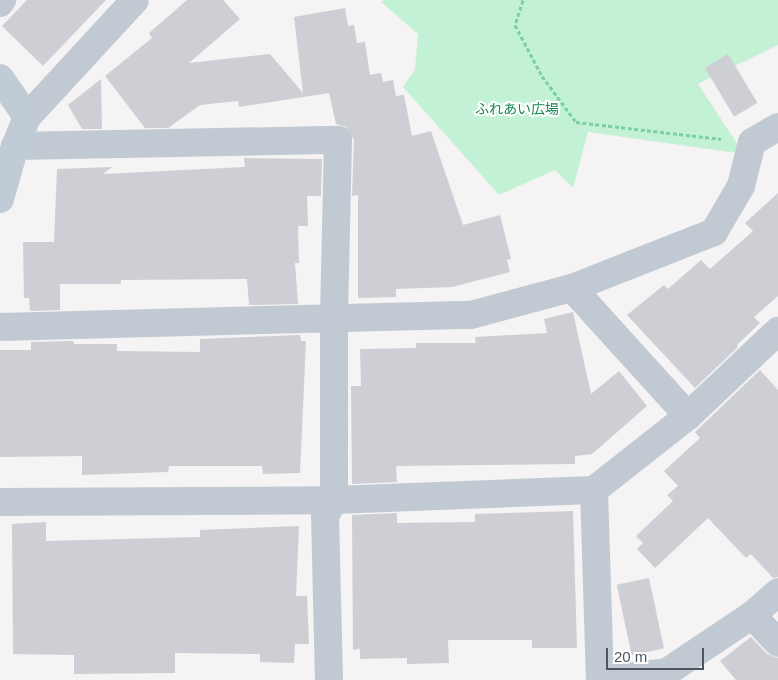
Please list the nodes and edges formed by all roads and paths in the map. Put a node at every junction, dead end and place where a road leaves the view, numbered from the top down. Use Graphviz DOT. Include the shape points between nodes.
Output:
graph roads {
  1 [pos="2,0"];
  2 [pos="135,0"];
  3 [pos="523,0"];
  4 [pos="0,3"];
  5 [pos="0,78"];
  6 [pos="27,117"];
  7 [pos="778,126"];
  8 [pos="752,142"];
  9 [pos="15,146"];
  10 [pos="0,199"];
  11 [pos="572,288"];
  12 [pos="334,317"];
  13 [pos="0,327"];
  14 [pos="778,331"];
  15 [pos="688,416"];
  16 [pos="594,490"];
  17 [pos="334,500"];
  18 [pos="0,502"];
  19 [pos="778,592"];
  20 [pos="752,615"];
  21 [pos="778,642"];
  22 [pos="329,680"];
  23 [pos="600,680"];
  1 -- 4 [label="street"];
  2 -- 6 [label="street"];
  3 -- 8 [label="path" via="516,25 542,76 576,122"];
  5 -- 6 [label="street"];
  6 -- 9 [label="street"];
  7 -- 8 [label="street"];
  8 -- 11 [label="street" via="741,186 714,232"];
  9 -- 10 [label="street"];
  9 -- 12 [label="street" via="338,140"];
  11 -- 12 [label="street" via="471,315"];
  11 -- 15 [label="street"];
  12 -- 13 [label="street"];
  12 -- 17 [label="street"];
  14 -- 15 [label="street"];
  15 -- 16 [label="street"];
  16 -- 17 [label="street"];
  16 -- 23 [label="street"];
  17 -- 18 [label="street"];
  17 -- 22 [label="street" via="325,516"];
  19 -- 20 [label="street"];
  20 -- 21 [label="street"];
  20 -- 23 [label="street" via="666,672"];
}
